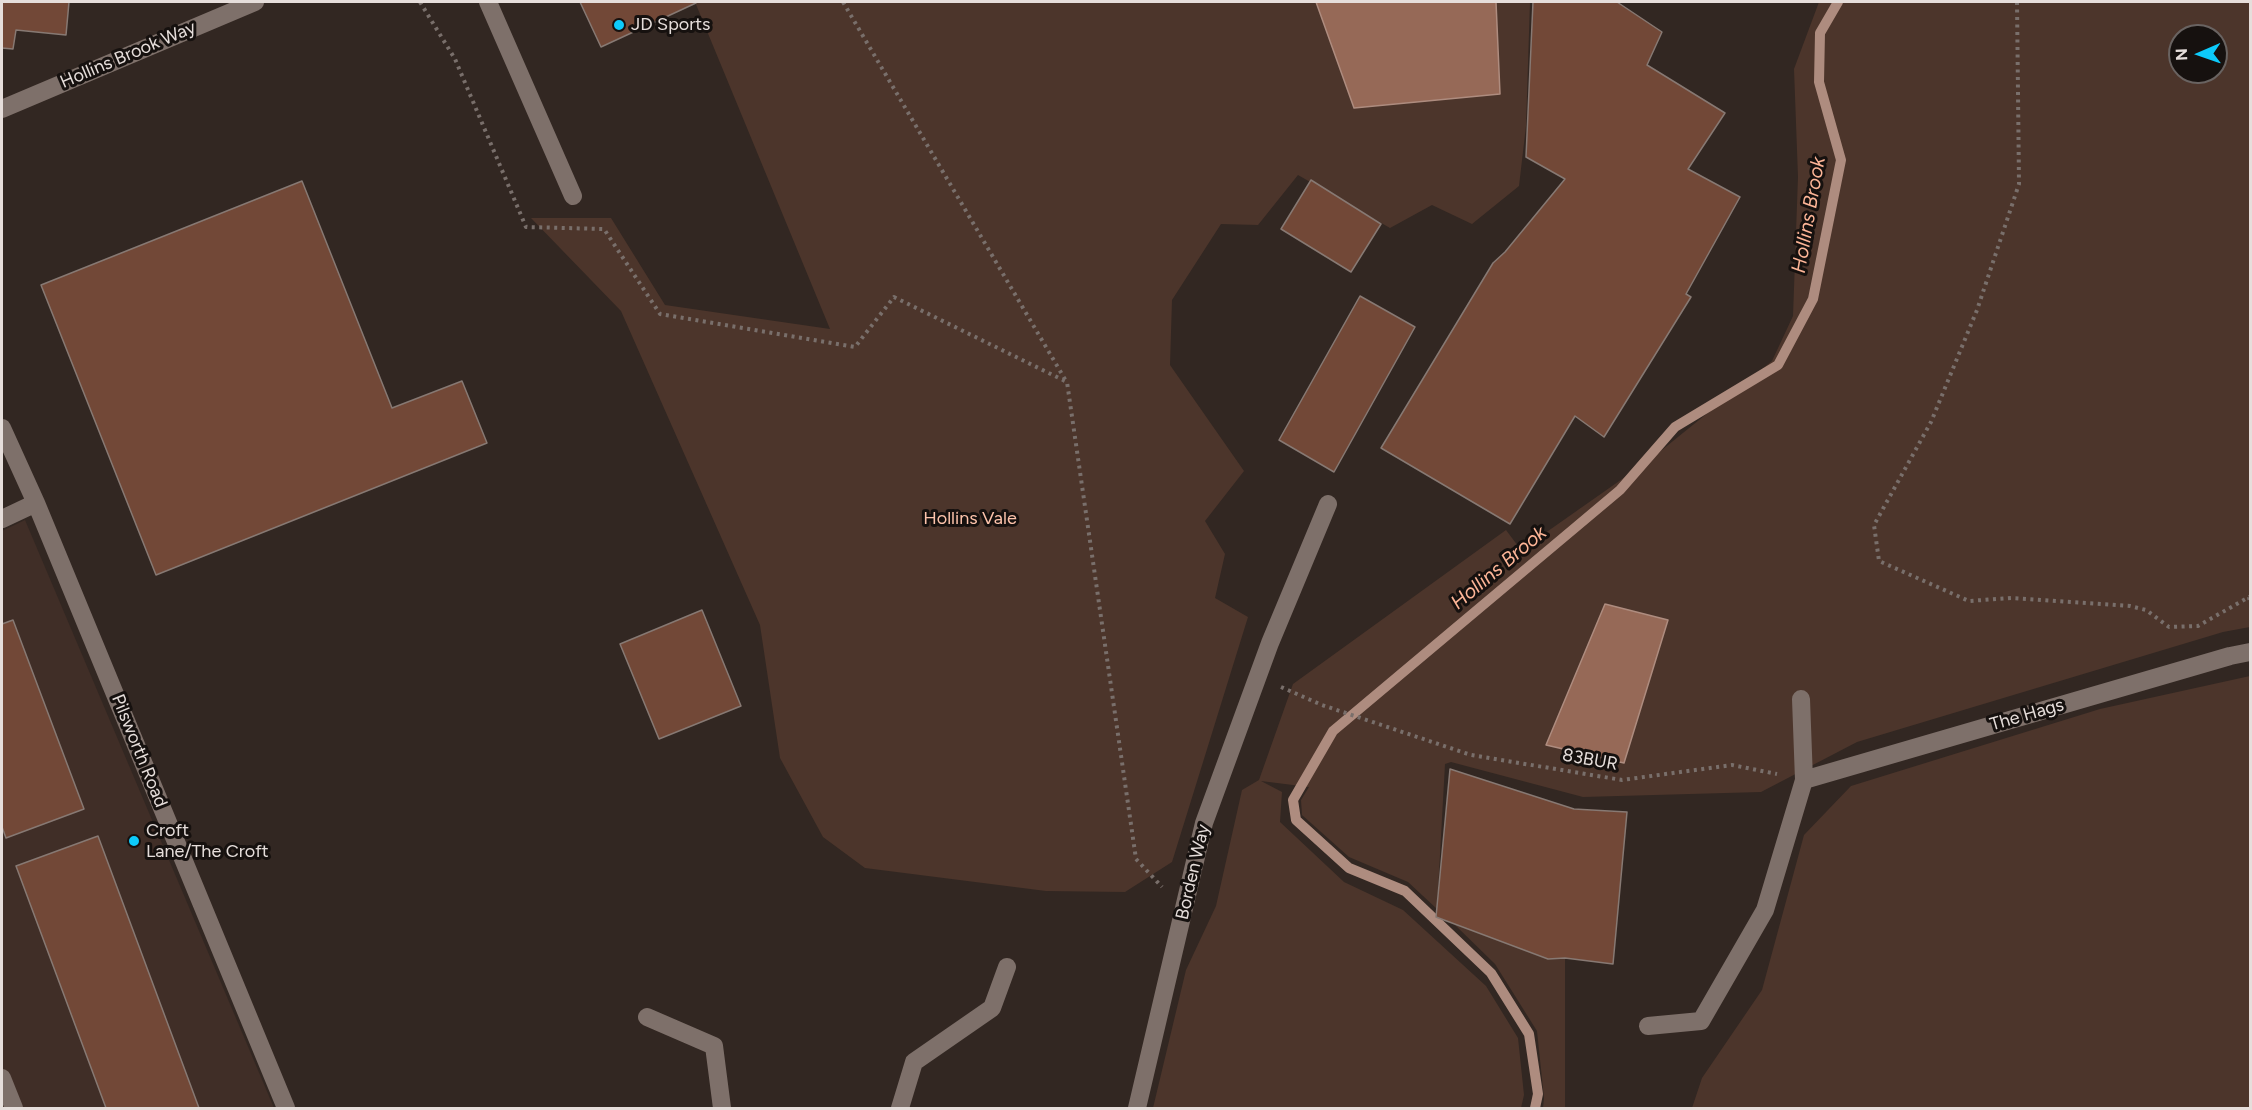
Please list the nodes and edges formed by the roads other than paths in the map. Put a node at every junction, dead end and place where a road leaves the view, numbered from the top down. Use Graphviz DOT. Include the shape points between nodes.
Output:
graph roads {
  1 [pos="255,2"];
  2 [pos="488,2"];
  3 [pos="2,109"];
  4 [pos="573,196"];
  5 [pos="2,428"];
  6 [pos="36,503"];
  7 [pos="1328,504"];
  8 [pos="2,519"];
  9 [pos="2250,652"];
  10 [pos="1801,699"];
  11 [pos="1804,780"];
  12 [pos="1007,967"];
  13 [pos="647,1017"];
  14 [pos="1648,1026"];
  15 [pos="2,1078"];
  16 [pos="14,1108"];
  17 [pos="286,1108"];
  18 [pos="722,1108"];
  19 [pos="900,1108"];
  20 [pos="1137,1108"];
  1 -- 3 [label="street, Hollins Brook Way"];
  2 -- 4 [label="street"];
  5 -- 6 [label="street, Pilsworth Road"];
  6 -- 8 [label="street"];
  6 -- 17 [label="street, Pilsworth Road"];
  7 -- 20 [label="street, Borden Way" via="1270,643 1204,823"];
  9 -- 11 [label="street, The Hags"];
  10 -- 11 [label="street"];
  11 -- 14 [label="street" via="1765,910 1701,1021"];
  12 -- 19 [label="street" via="992,1008 914,1062"];
  13 -- 18 [label="street" via="714,1046"];
  15 -- 16 [label="street"];
}
